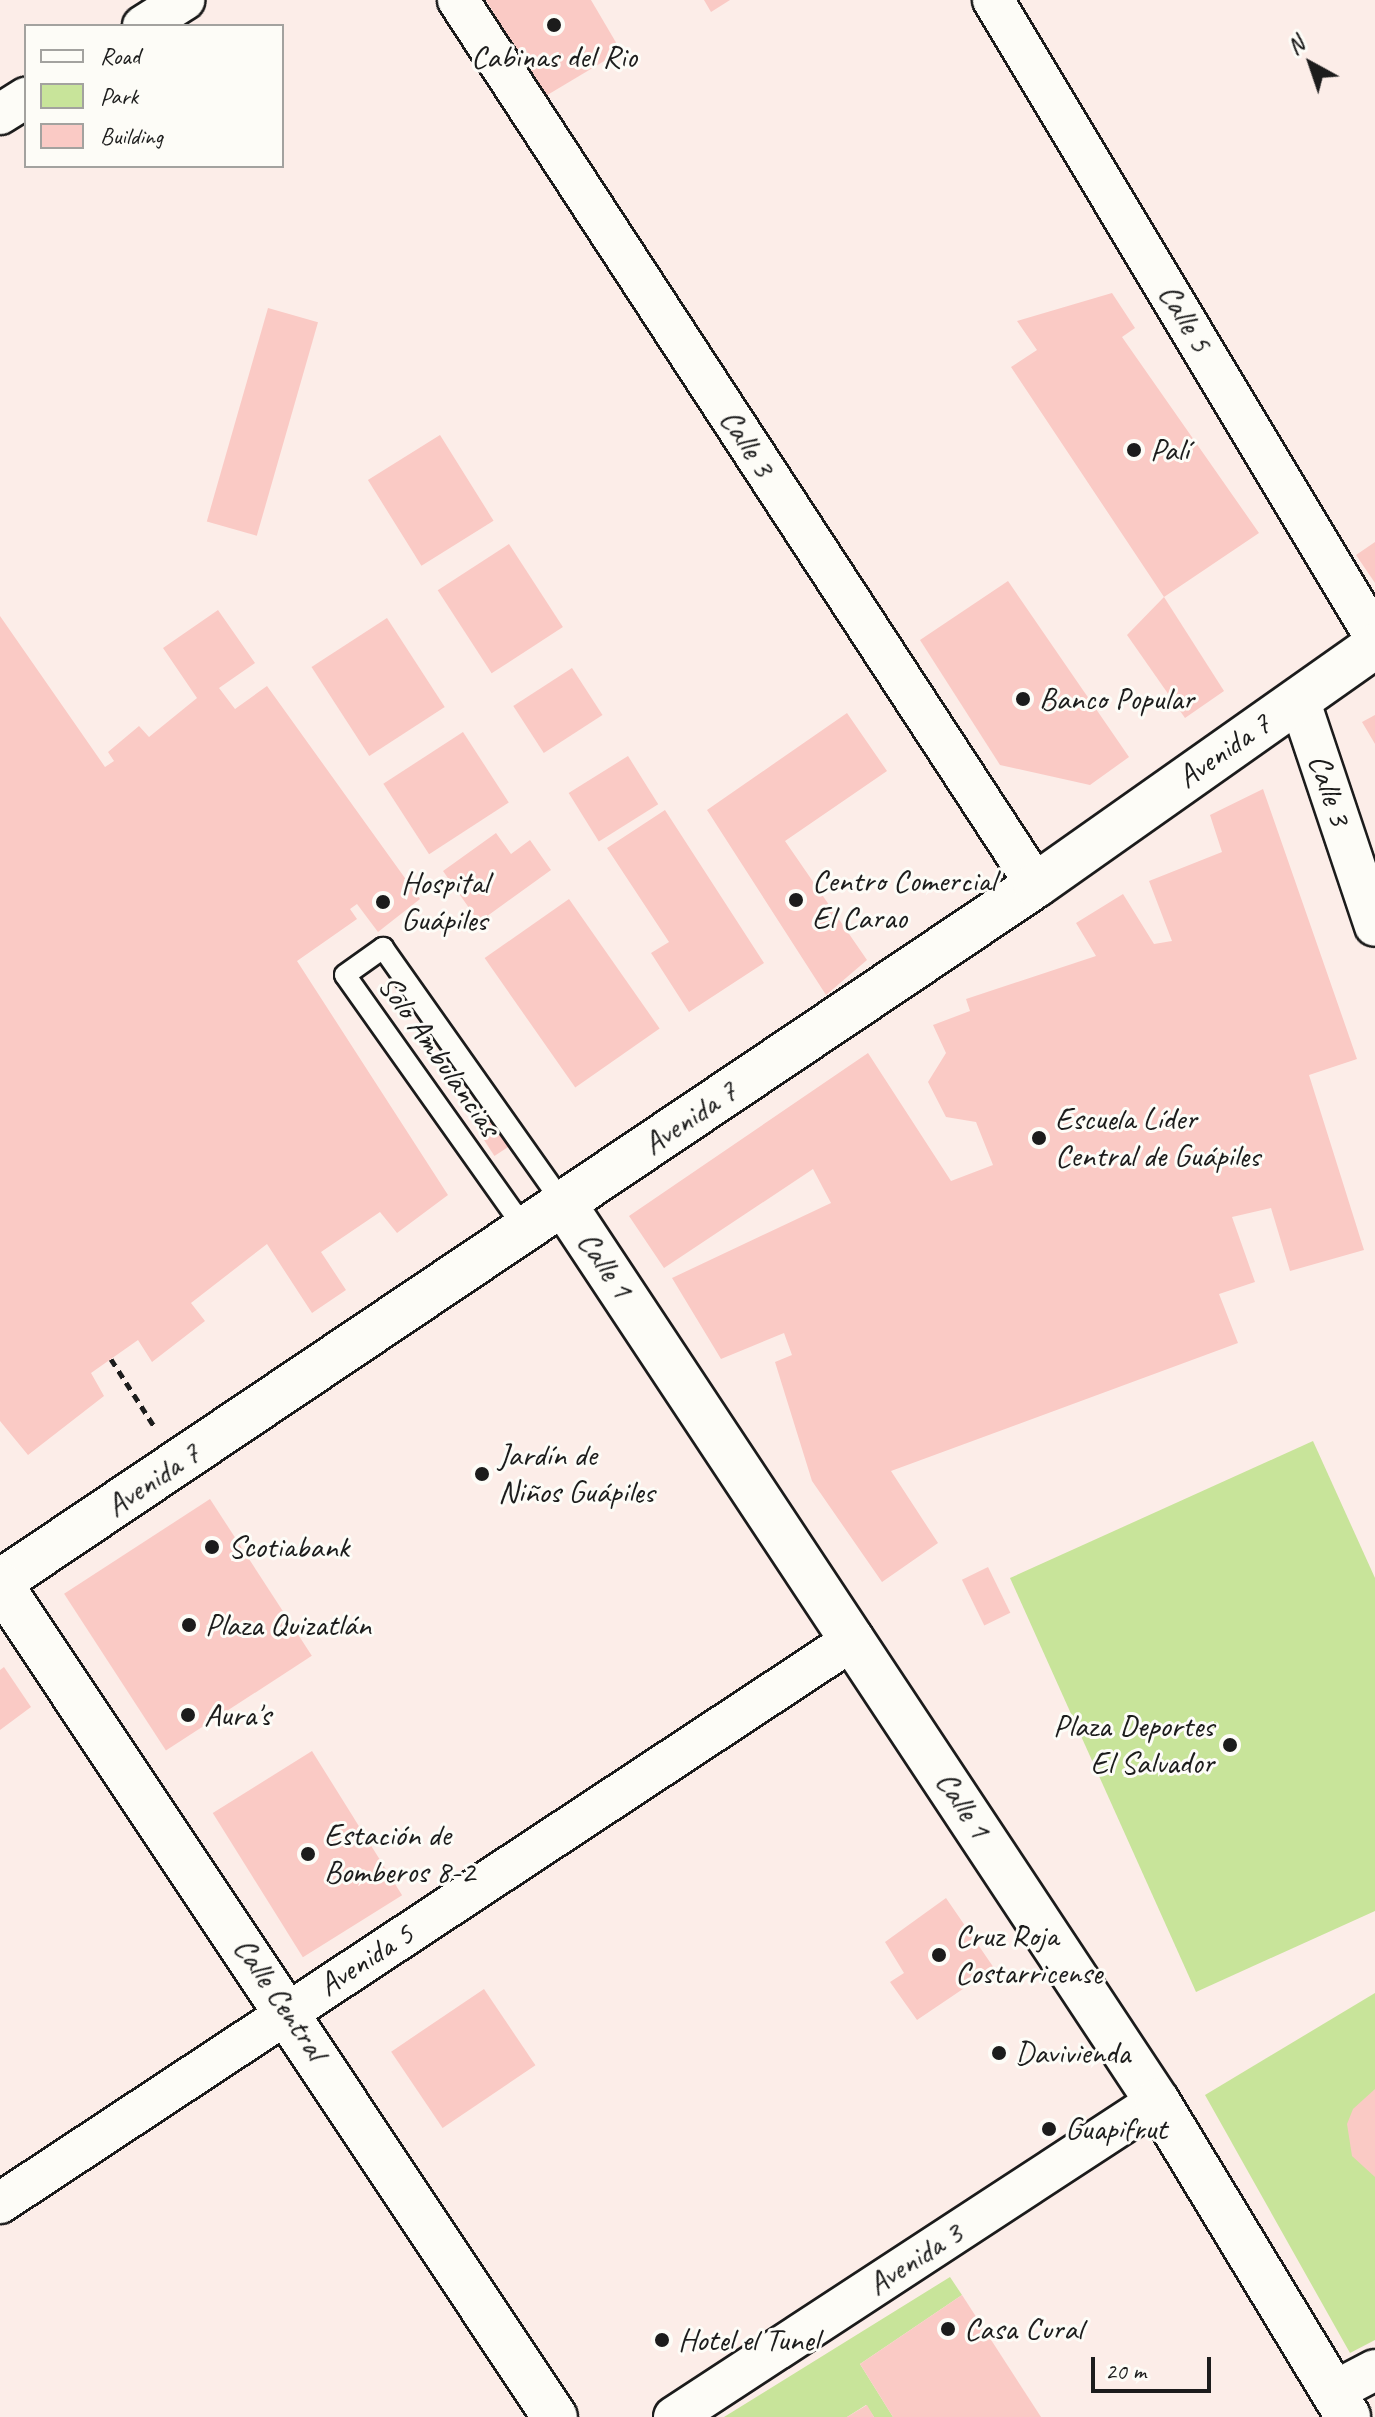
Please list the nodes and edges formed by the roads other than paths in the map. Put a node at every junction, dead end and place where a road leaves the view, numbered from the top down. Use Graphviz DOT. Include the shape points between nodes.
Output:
graph roads {
  1 [pos="458,0"];
  2 [pos="993,0"];
  3 [pos="24,99"];
  4 [pos="0,114"];
  5 [pos="1375,637"];
  6 [pos="1375,646"];
  7 [pos="1299,699"];
  8 [pos="1036,885"];
  9 [pos="1375,926"];
  10 [pos="563,1203"];
  11 [pos="525,1229"];
  12 [pos="0,1583"];
  13 [pos="854,1639"];
  14 [pos="288,2010"];
  15 [pos="1157,2101"];
  16 [pos="0,2203"];
  17 [pos="1375,2370"];
  18 [pos="1341,2404"];
  19 [pos="555,2417"];
  20 [pos="674,2417"];
  1 -- 8 [label="street, Calle 3"];
  2 -- 5 [label="street, Calle 5"];
  3 -- 4 [label="street"];
  6 -- 7 [label="main road, Avenida 7"];
  7 -- 8 [label="main road, Avenida 7"];
  7 -- 9 [label="street, Calle 3"];
  8 -- 10 [label="main road, Avenida 7"];
  10 -- 11 [label="main road, Avenida 7"];
  10 -- 11 [label="lane, Solo Ambulancias" via="383,948 345,975"];
  10 -- 13 [label="main road, Calle 1"];
  11 -- 12 [label="main road, Avenida 7"];
  12 -- 14 [label="main road, Calle Central"];
  13 -- 14 [label="street, Avenida 5"];
  13 -- 15 [label="main road, Calle 1"];
  14 -- 16 [label="street, Avenida 5"];
  14 -- 19 [label="main road, Calle Central"];
  15 -- 18 [label="main road, Calle 1"];
  15 -- 20 [label="street, Avenida 3"];
  17 -- 18 [label="street"];
}
